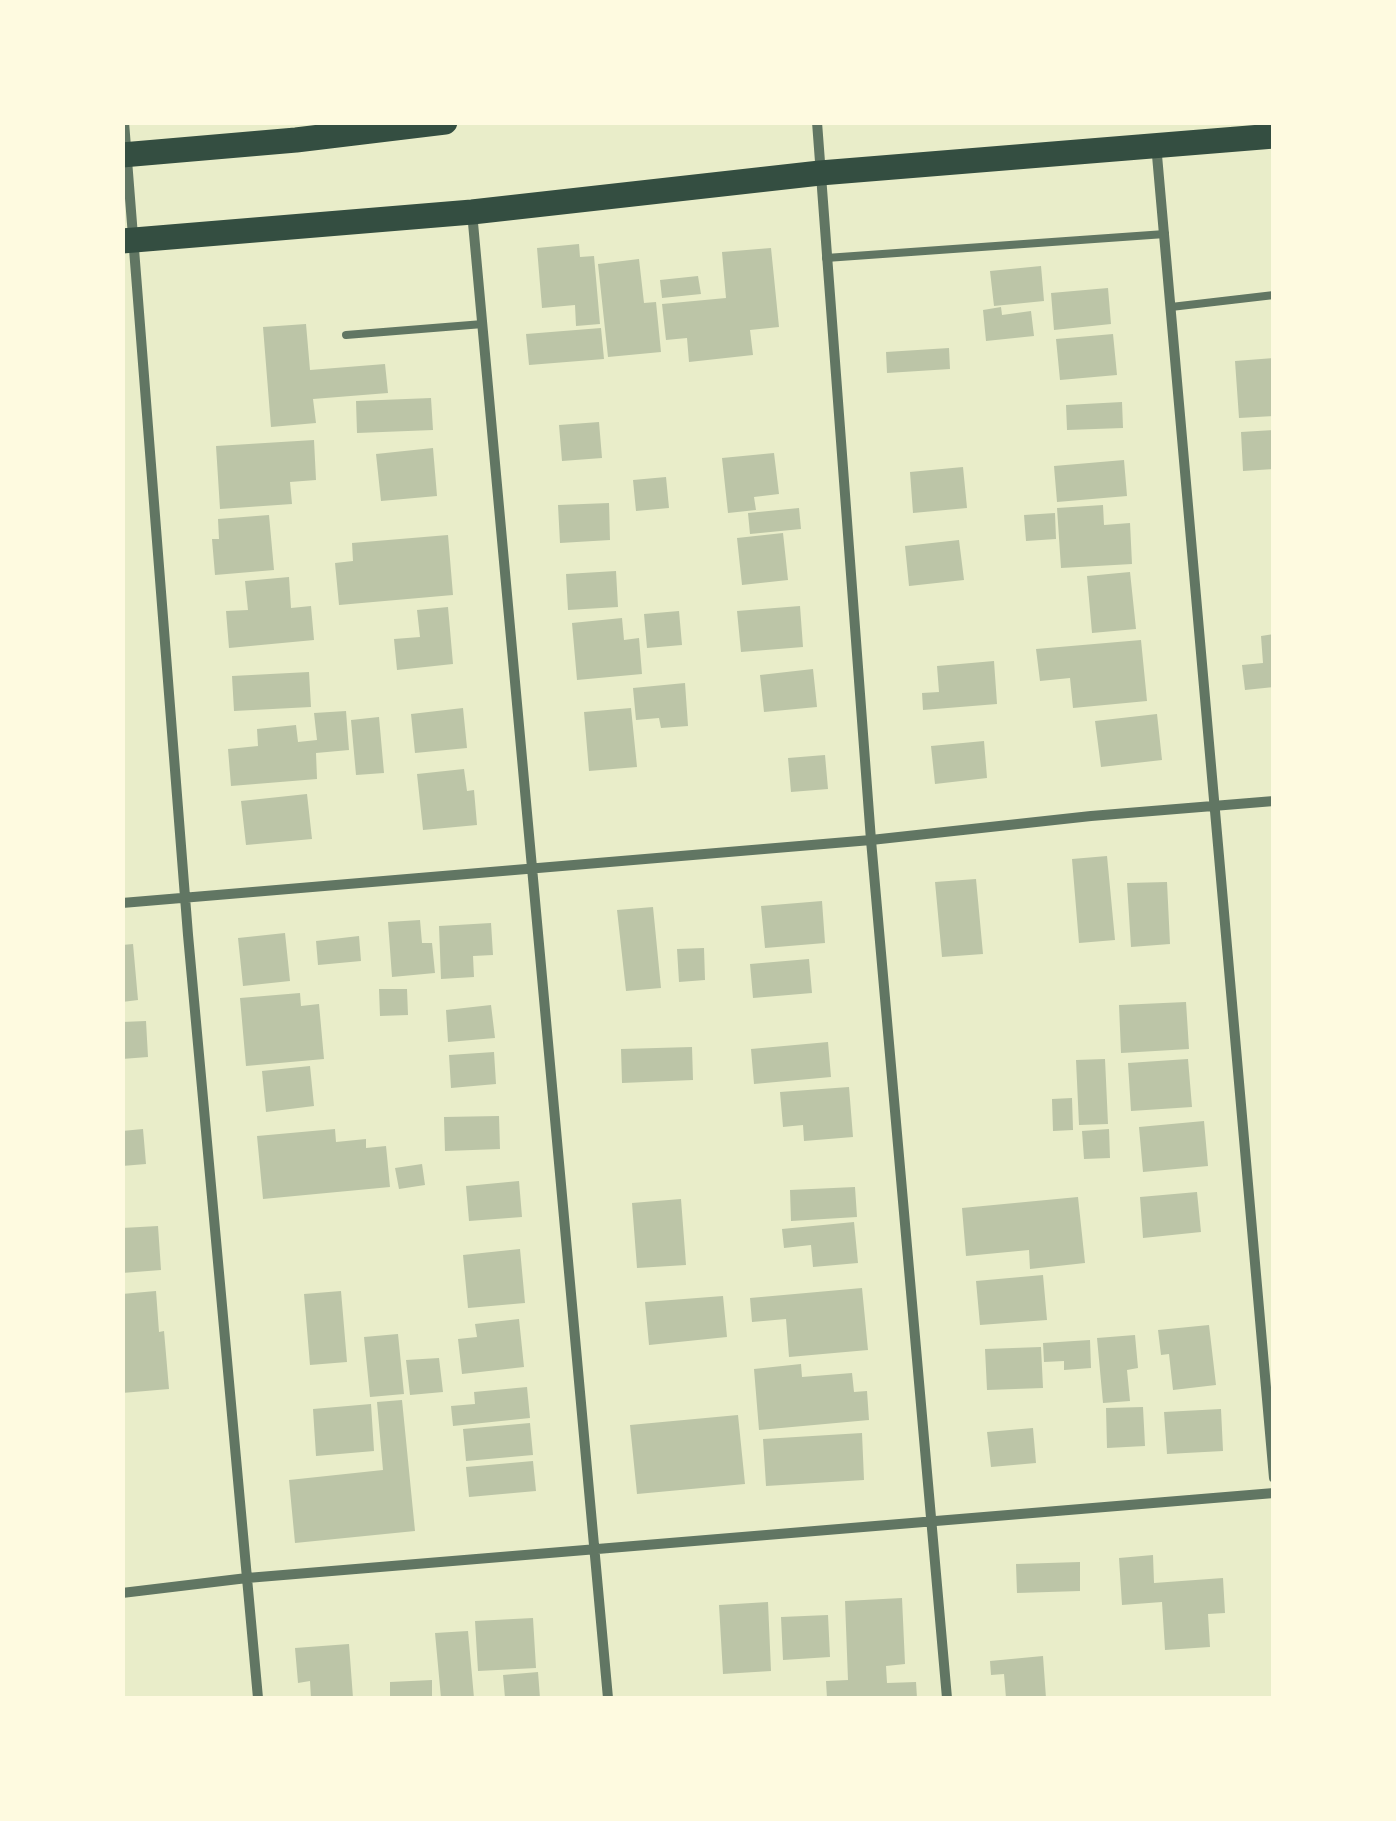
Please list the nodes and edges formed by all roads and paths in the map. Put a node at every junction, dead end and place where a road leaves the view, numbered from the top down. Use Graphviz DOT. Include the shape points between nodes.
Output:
graph roads {
  1 [pos="124,122"];
  2 [pos="446,122"];
  3 [pos="817,122"];
  4 [pos="1274,136"];
  5 [pos="1156,144"];
  6 [pos="125,155"];
  7 [pos="820,173"];
  8 [pos="472,212"];
  9 [pos="1165,234"];
  10 [pos="129,240"];
  11 [pos="826,258"];
  12 [pos="1274,295"];
  13 [pos="1171,307"];
  14 [pos="482,324"];
  15 [pos="346,335"];
  16 [pos="1274,802"];
  17 [pos="1215,808"];
  18 [pos="871,840"];
  19 [pos="532,866"];
  20 [pos="185,897"];
  21 [pos="122,903"];
  22 [pos="1274,1478"];
  23 [pos="1274,1493"];
  24 [pos="930,1520"];
  25 [pos="595,1550"];
  26 [pos="247,1578"];
  27 [pos="122,1592"];
  28 [pos="258,1698"];
  29 [pos="608,1698"];
  30 [pos="947,1698"];
  1 -- 6 [label="street"];
  2 -- 6 [label="main road"];
  3 -- 7 [label="street"];
  4 -- 5 [label="main road"];
  5 -- 7 [label="main road"];
  5 -- 9 [label="street"];
  6 -- 10 [label="street"];
  7 -- 8 [label="main road"];
  7 -- 11 [label="street"];
  8 -- 10 [label="main road"];
  8 -- 14 [label="street"];
  9 -- 11 [label="lane"];
  9 -- 13 [label="street"];
  10 -- 20 [label="street"];
  11 -- 18 [label="street"];
  12 -- 13 [label="lane"];
  13 -- 17 [label="street"];
  14 -- 15 [label="lane"];
  14 -- 19 [label="street"];
  16 -- 17 [label="street"];
  17 -- 18 [label="street"];
  17 -- 22 [label="street"];
  18 -- 19 [label="street"];
  18 -- 24 [label="street"];
  19 -- 20 [label="street"];
  19 -- 25 [label="street"];
  20 -- 21 [label="street"];
  20 -- 26 [label="street"];
  23 -- 24 [label="street"];
  24 -- 25 [label="street"];
  24 -- 30 [label="street"];
  25 -- 26 [label="street"];
  25 -- 29 [label="street"];
  26 -- 27 [label="street"];
  26 -- 28 [label="street"];
}
